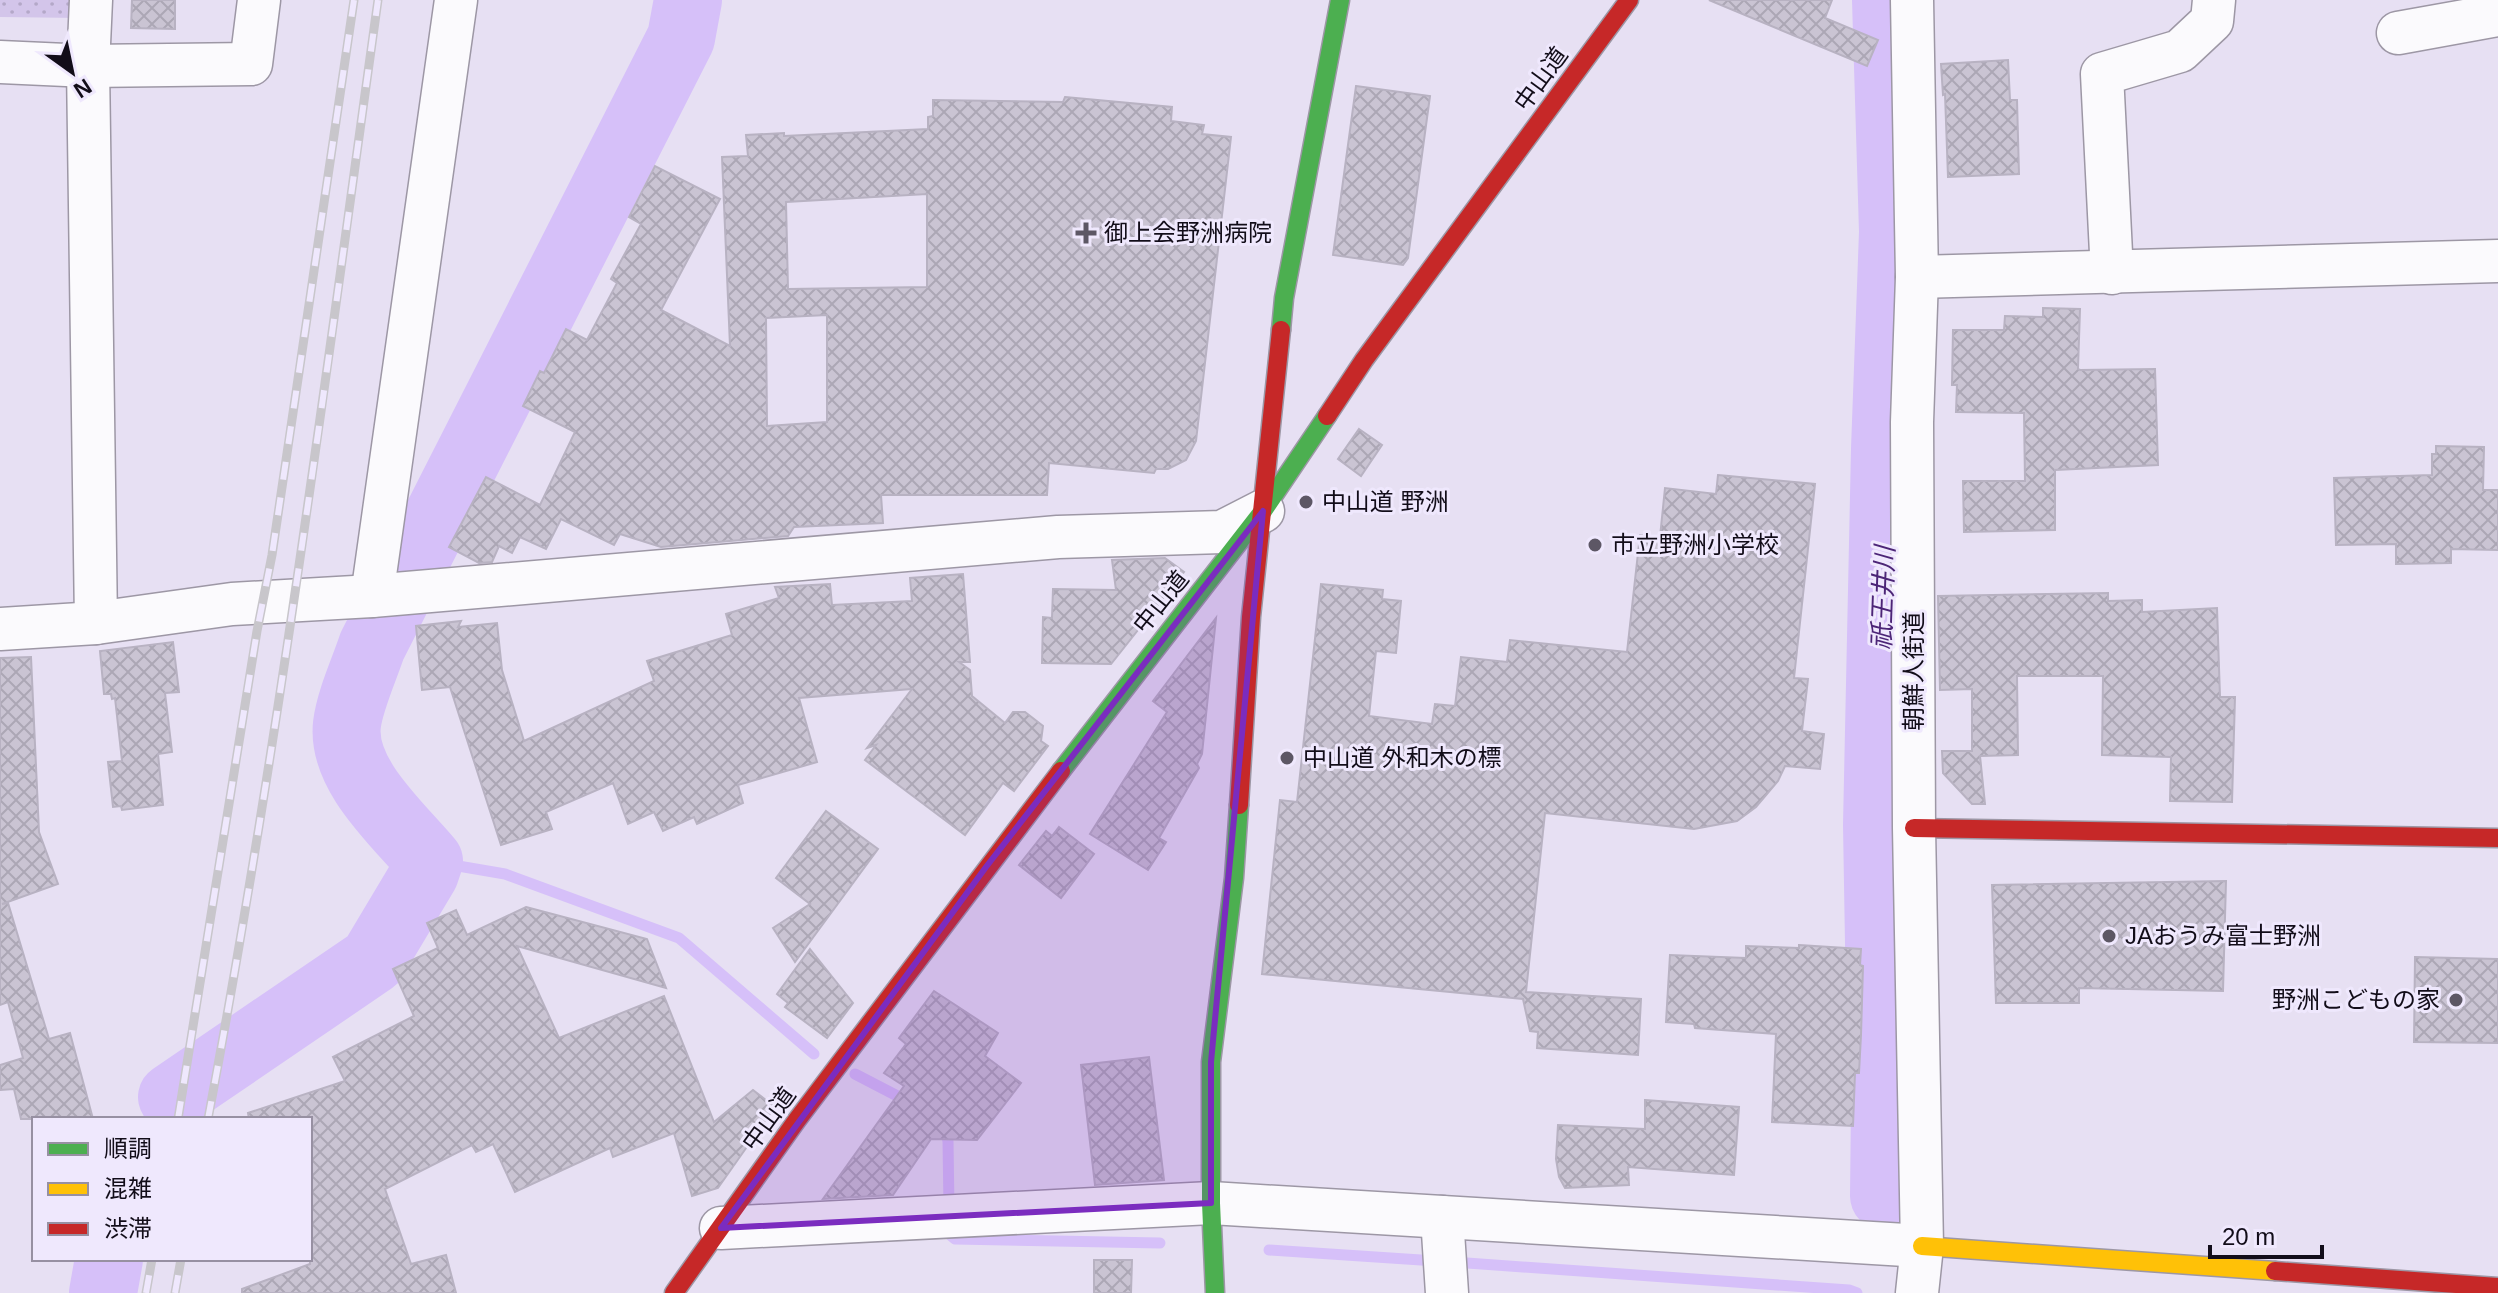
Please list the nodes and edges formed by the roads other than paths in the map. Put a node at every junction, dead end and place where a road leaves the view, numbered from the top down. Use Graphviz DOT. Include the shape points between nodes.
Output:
graph roads {
  1 [pos="91,0"];
  2 [pos="259,0"];
  3 [pos="456,0"];
  4 [pos="1340,0"];
  5 [pos="1629,0"];
  6 [pos="1912,0"];
  7 [pos="2214,0"];
  8 [pos="2498,15"];
  9 [pos="2398,33"];
  10 [pos="0,62"];
  11 [pos="88,66"];
  12 [pos="2498,261"];
  13 [pos="2112,273"];
  14 [pos="1917,277"];
  15 [pos="1263,511"];
  16 [pos="372,596"];
  17 [pos="96,623"];
  18 [pos="0,629"];
  19 [pos="1914,828"];
  20 [pos="2498,838"];
  21 [pos="1211,1203"];
  22 [pos="721,1228"];
  23 [pos="1922,1246"];
  24 [pos="1445,1260"];
  25 [pos="2498,1287"];
  26 [pos="674,1293"];
  27 [pos="1215,1293"];
  28 [pos="1917,1293"];
  1 -- 11 [label="street"];
  2 -- 11 [label="street" via="251,64"];
  3 -- 16 [label="street"];
  4 -- 15 [label="street" via="1284,298"];
  5 -- 15 [label="street, 中山道" via="1364,360"];
  6 -- 14 [label="street, 朝鮮人街道"];
  7 -- 13 [label="street" via="2212,21 2180,51 2102,74"];
  8 -- 9 [label="street"];
  10 -- 11 [label="street"];
  11 -- 17 [label="street"];
  12 -- 13 [label="street"];
  13 -- 14 [label="street"];
  14 -- 19 [label="street, 朝鮮人街道" via="1912,422"];
  15 -- 16 [label="street" via="1222,532 1058,537"];
  15 -- 21 [label="street" via="1234,878 1211,1062"];
  15 -- 22 [label="street, 中山道" via="976,880"];
  16 -- 17 [label="street" via="232,604"];
  17 -- 18 [label="street"];
  19 -- 20 [label="street"];
  19 -- 23 [label="street, 朝鮮人街道"];
  21 -- 22 [label="street"];
  21 -- 24 [label="street"];
  21 -- 27 [label="street"];
  22 -- 26 [label="street, 中山道"];
  23 -- 24 [label="street"];
  23 -- 25 [label="street"];
  23 -- 28 [label="street, 朝鮮人街道"];
}
